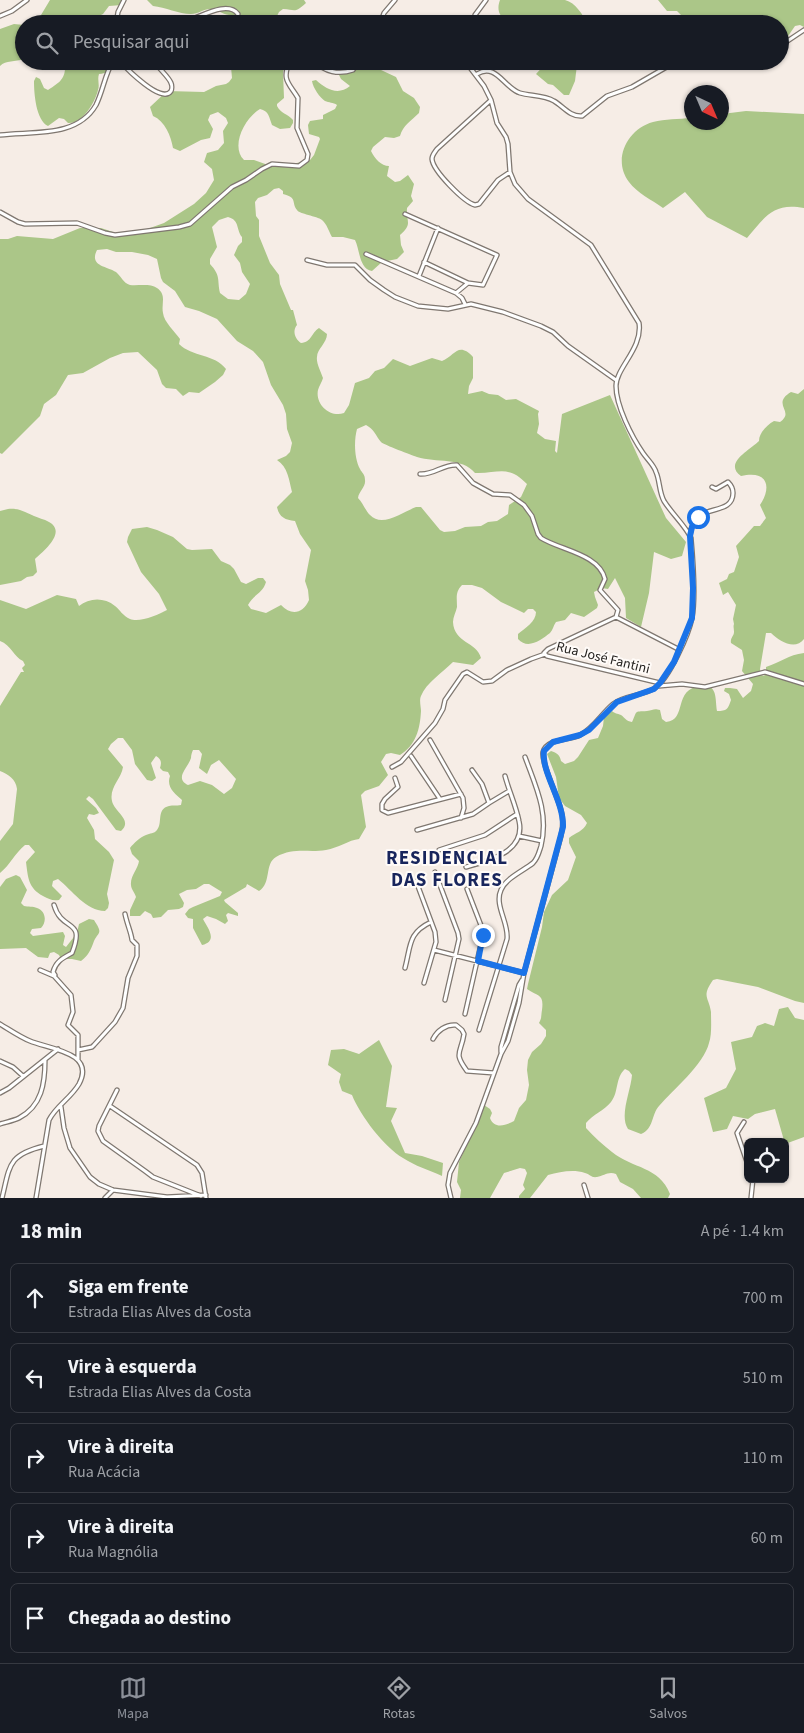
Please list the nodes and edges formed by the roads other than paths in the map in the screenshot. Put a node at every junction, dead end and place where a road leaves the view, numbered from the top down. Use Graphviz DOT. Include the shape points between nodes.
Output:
graph roads {
  1 [pos="27,0"];
  2 [pos="124,0"];
  3 [pos="395,0"];
  4 [pos="486,0"];
  5 [pos="118,15"];
  6 [pos="204,15"];
  7 [pos="238,15"];
  8 [pos="383,15"];
  9 [pos="475,15"];
  10 [pos="0,16"];
  11 [pos="804,30"];
  12 [pos="789,40"];
  13 [pos="109,70"];
  14 [pos="128,70"];
  15 [pos="161,70"];
  16 [pos="288,70"];
  17 [pos="326,70"];
  18 [pos="352,70"];
  19 [pos="473,70"];
  20 [pos="662,70"];
  21 [pos="477,74"];
  22 [pos="491,100"];
  23 [pos="0,135"];
  24 [pos="510,172"];
  25 [pos="0,212"];
  26 [pos="405,214"];
  27 [pos="438,228"];
  28 [pos="366,254"];
  29 [pos="307,260"];
  30 [pos="424,262"];
  31 [pos="418,276"];
  32 [pos="468,283"];
  33 [pos="456,292"];
  34 [pos="465,304"];
  35 [pos="616,380"];
  36 [pos="420,474"];
  37 [pos="712,487"];
  38 [pos="690,536"];
  39 [pos="616,617"];
  40 [pos="680,650"];
  41 [pos="545,654"];
  42 [pos="804,684"];
  43 [pos="659,685"];
  44 [pos="430,740"];
  45 [pos="411,756"];
  46 [pos="525,757"];
  47 [pos="392,767"];
  48 [pos="472,770"];
  49 [pos="505,776"];
  50 [pos="395,778"];
  51 [pos="509,791"];
  52 [pos="461,794"];
  53 [pos="440,799"];
  54 [pos="488,803"];
  55 [pos="517,814"];
  56 [pos="461,818"];
  57 [pos="417,830"];
  58 [pos="519,836"];
  59 [pos="542,841"];
  60 [pos="439,850"];
  61 [pos="466,867"];
  62 [pos="435,872"];
  63 [pos="416,881"];
  64 [pos="467,889"];
  65 [pos="54,905"];
  66 [pos="125,914"];
  67 [pos="431,922"];
  68 [pos="434,950"];
  69 [pos="455,955"];
  70 [pos="478,961"];
  71 [pos="500,967"];
  72 [pos="405,968"];
  73 [pos="40,970"];
  74 [pos="524,973"];
  75 [pos="57,979"];
  76 [pos="424,983"];
  77 [pos="445,1000"];
  78 [pos="465,1014"];
  79 [pos="0,1024"];
  80 [pos="479,1030"];
  81 [pos="433,1039"];
  82 [pos="59,1048"];
  83 [pos="78,1050"];
  84 [pos="45,1060"];
  85 [pos="0,1061"];
  86 [pos="78,1061"];
  87 [pos="494,1073"];
  88 [pos="23,1076"];
  89 [pos="117,1090"];
  90 [pos="0,1093"];
  91 [pos="61,1106"];
  92 [pos="110,1106"];
  93 [pos="744,1122"];
  94 [pos="0,1124"];
  95 [pos="44,1146"];
  96 [pos="744,1153"];
  97 [pos="753,1183"];
  98 [pos="584,1185"];
  99 [pos="113,1190"];
  100 [pos="142,1194"];
  101 [pos="201,1196"];
  102 [pos="206,1196"];
  103 [pos="2,1198"];
  104 [pos="36,1198"];
  105 [pos="105,1198"];
  106 [pos="140,1198"];
  107 [pos="167,1198"];
  108 [pos="178,1198"];
  109 [pos="451,1198"];
  110 [pos="588,1198"];
  111 [pos="751,1198"];
  1 -- 10 [label="street"];
  2 -- 5 [label="street"];
  3 -- 8 [label="street"];
  4 -- 9 [label="street"];
  6 -- 7 [label="street" via="223,9 233,9"];
  11 -- 12 [label="street"];
  13 -- 23 [label="street" via="96,104 81,122 60,130"];
  14 -- 15 [label="street" via="164,95 171,90 172,84"];
  16 -- 25 [label="street" via="287,84 298,98 297,128 308,154 306,160 299,166 272,164 262,169 232,187 193,222 180,227 116,235 76,223 25,224"];
  17 -- 18 [label="street"];
  19 -- 21 [label="street"];
  20 -- 21 [label="street" via="632,88 607,96 582,116 573,115 553,100 518,93 494,72"];
  21 -- 22 [label="street"];
  22 -- 24 [label="street" via="497,123 508,144"];
  22 -- 24 [label="street" via="437,149 433,162 460,195 475,205 502,176"];
  24 -- 35 [label="street" via="528,199 590,245 639,323 636,344"];
  26 -- 27 [label="street"];
  27 -- 30 [label="street"];
  27 -- 32 [label="street" via="497,255 483,285"];
  28 -- 31 [label="street"];
  29 -- 34 [label="street" via="327,265 355,265 373,283 418,306 448,309"];
  30 -- 31 [label="street"];
  30 -- 32 [label="street"];
  31 -- 33 [label="street"];
  32 -- 33 [label="street"];
  33 -- 34 [label="street"];
  34 -- 35 [label="street" via="503,312 547,329"];
  35 -- 38 [label="street" via="627,422 639,448 656,470 663,499"];
  36 -- 39 [label="street" via="431,474 457,465 473,483 493,494 510,495 518,500 529,509 541,538 589,560 601,571 605,579 600,590 618,610"];
  37 -- 38 [label="street" via="716,489 728,482 733,492 732,501 698,517"];
  38 -- 40 [label="street" via="692,618"];
  39 -- 40 [label="street"];
  39 -- 41 [label="street, Rua José Fantini" via="546,650"];
  40 -- 43 [label="street"];
  41 -- 43 [label="street, Rua José Fantini"];
  41 -- 47 [label="street" via="507,670 492,682 483,682 467,672 462,674 435,723 401,762"];
  42 -- 43 [label="street" via="765,672 705,687"];
  43 -- 74 [label="street" via="617,702 589,730 553,742 544,751 563,827"];
  44 -- 52 [label="street"];
  45 -- 53 [label="street"];
  46 -- 59 [label="street" via="542,804 545,825"];
  48 -- 54 [label="street" via="482,784"];
  49 -- 51 [label="street"];
  50 -- 53 [label="street" via="398,787 382,804 385,813"];
  51 -- 54 [label="street"];
  51 -- 55 [label="street"];
  52 -- 53 [label="street"];
  52 -- 56 [label="street" via="464,803"];
  54 -- 56 [label="street"];
  55 -- 58 [label="street"];
  55 -- 60 [label="street" via="485,835"];
  56 -- 57 [label="street"];
  58 -- 59 [label="street"];
  58 -- 61 [label="street" via="513,846 500,856"];
  59 -- 71 [label="street" via="536,859 501,890 499,902 508,932"];
  62 -- 69 [label="street" via="458,933"];
  63 -- 67 [label="street"];
  64 -- 70 [label="street" via="482,928"];
  65 -- 75 [label="street" via="57,915 76,931 77,937 72,953 55,966 53,972"];
  66 -- 83 [label="street" via="132,940 138,945 124,1005 92,1047"];
  67 -- 68 [label="street" via="436,937"];
  67 -- 72 [label="street" via="414,934"];
  68 -- 69 [label="street"];
  68 -- 76 [label="street"];
  69 -- 70 [label="street"];
  69 -- 77 [label="street"];
  70 -- 71 [label="street"];
  70 -- 78 [label="street"];
  71 -- 74 [label="street"];
  71 -- 80 [label="street"];
  73 -- 75 [label="street"];
  74 -- 87 [label="street"];
  75 -- 83 [label="street" via="71,995 73,1014 68,1025 77,1034"];
  79 -- 82 [label="street" via="25,1039"];
  81 -- 87 [label="street" via="446,1026 456,1025 464,1034 458,1053 467,1071"];
  82 -- 84 [label="street"];
  82 -- 86 [label="street"];
  83 -- 86 [label="street"];
  84 -- 88 [label="street"];
  84 -- 94 [label="street" via="44,1087 34,1105 21,1117"];
  85 -- 88 [label="street"];
  86 -- 91 [label="street" via="82,1077"];
  87 -- 109 [label="street" via="473,1129 450,1173"];
  88 -- 90 [label="street"];
  89 -- 92 [label="street"];
  91 -- 95 [label="street" via="50,1120"];
  91 -- 99 [label="street" via="70,1148 90,1177"];
  92 -- 101 [label="street" via="98,1132 103,1141 153,1176"];
  92 -- 102 [label="street" via="197,1165 202,1173"];
  93 -- 96 [label="street" via="737,1133"];
  95 -- 103 [label="street" via="14,1160"];
  95 -- 104 [label="street"];
  97 -- 111 [label="street"];
  98 -- 110 [label="street"];
  99 -- 100 [label="street"];
  99 -- 105 [label="street"];
  100 -- 106 [label="street"];
  100 -- 107 [label="street"];
  101 -- 102 [label="street"];
  101 -- 108 [label="street"];
  107 -- 108 [label="street"];
}
